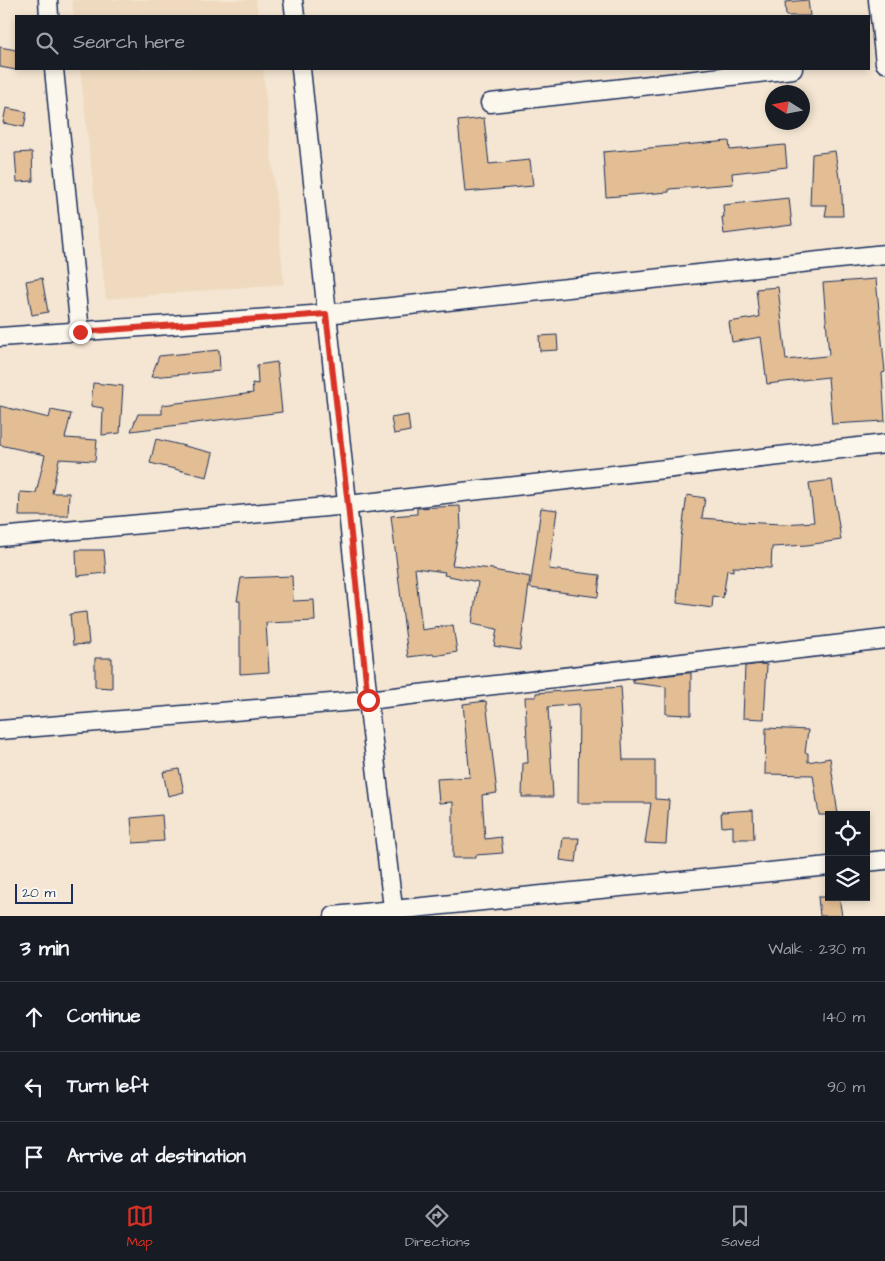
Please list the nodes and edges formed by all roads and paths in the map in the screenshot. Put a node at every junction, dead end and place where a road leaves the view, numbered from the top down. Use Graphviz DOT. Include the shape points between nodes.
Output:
graph roads {
  1 [pos="48,0"];
  2 [pos="293,0"];
  3 [pos="878,0"];
  4 [pos="49,15"];
  5 [pos="295,15"];
  6 [pos="885,58"];
  7 [pos="870,60"];
  8 [pos="885,63"];
  9 [pos="54,70"];
  10 [pos="300,70"];
  11 [pos="784,70"];
  12 [pos="490,103"];
  13 [pos="885,254"];
  14 [pos="326,314"];
  15 [pos="80,332"];
  16 [pos="0,337"];
  17 [pos="885,444"];
  18 [pos="348,505"];
  19 [pos="0,537"];
  20 [pos="885,639"];
  21 [pos="368,700"];
  22 [pos="0,730"];
  23 [pos="885,860"];
  24 [pos="870,862"];
  25 [pos="825,866"];
  26 [pos="394,913"];
  27 [pos="334,916"];
  1 -- 4 [label="street"];
  2 -- 5 [label="street"];
  3 -- 6 [label="street"];
  6 -- 7 [label="street"];
  6 -- 8 [label="street"];
  9 -- 15 [label="street"];
  10 -- 14 [label="street"];
  11 -- 12 [label="street"];
  13 -- 14 [label="street"];
  14 -- 15 [label="street"];
  14 -- 18 [label="street"];
  15 -- 16 [label="street"];
  17 -- 18 [label="street"];
  18 -- 19 [label="street"];
  18 -- 21 [label="street"];
  20 -- 21 [label="street"];
  21 -- 22 [label="street"];
  21 -- 26 [label="street"];
  23 -- 24 [label="street"];
  25 -- 26 [label="street"];
  26 -- 27 [label="street"];
}
